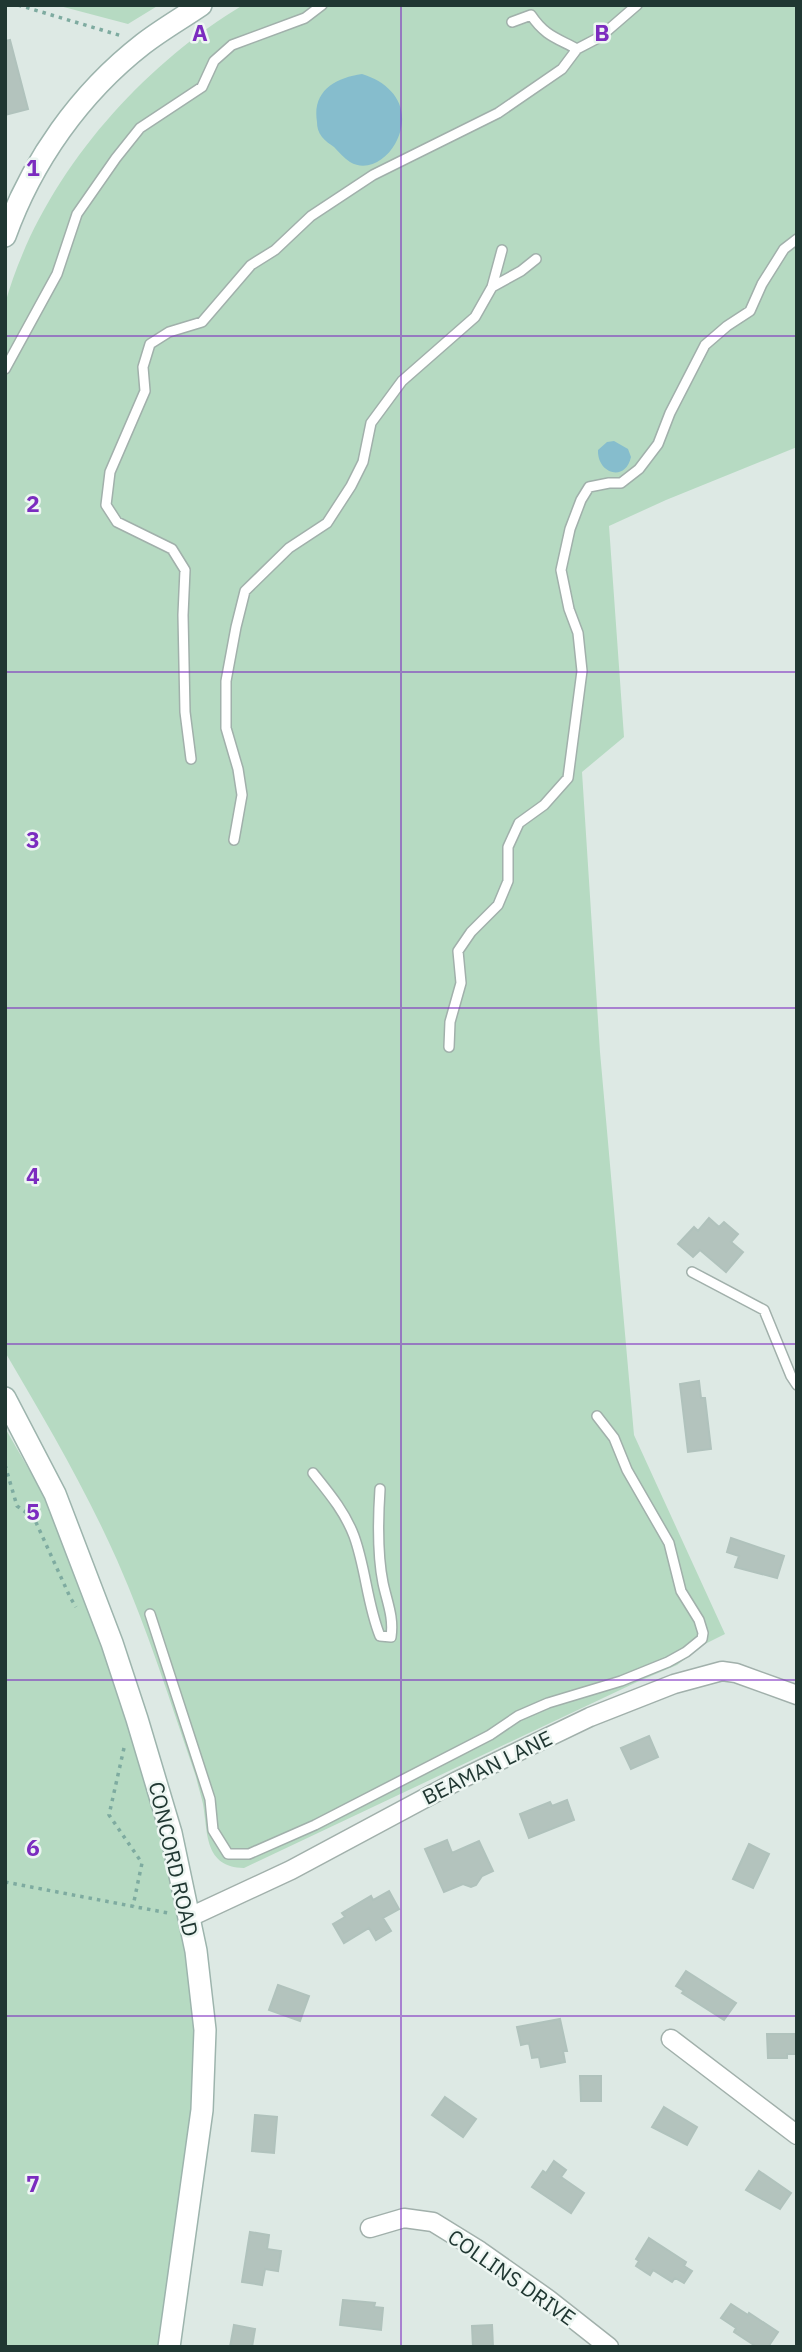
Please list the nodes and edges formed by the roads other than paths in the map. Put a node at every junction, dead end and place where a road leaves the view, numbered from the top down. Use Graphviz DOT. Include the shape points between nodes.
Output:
graph roads {
  1 [pos="201,5"];
  2 [pos="322,5"];
  3 [pos="637,5"];
  4 [pos="512,22"];
  5 [pos="577,49"];
  6 [pos="5,236"];
  7 [pos="797,239"];
  8 [pos="502,250"];
  9 [pos="536,259"];
  10 [pos="492,287"];
  11 [pos="5,369"];
  12 [pos="191,759"];
  13 [pos="234,839"];
  14 [pos="449,1047"];
  15 [pos="692,1272"];
  16 [pos="797,1385"];
  17 [pos="5,1398"];
  18 [pos="597,1416"];
  19 [pos="313,1473"];
  20 [pos="380,1489"];
  21 [pos="150,1614"];
  22 [pos="797,1695"];
  23 [pos="190,1917"];
  24 [pos="671,2039"];
  25 [pos="797,2135"];
  26 [pos="370,2228"];
  27 [pos="602,2344"];
  28 [pos="169,2347"];
  1 -- 6 [label="street" via="144,43 105,78 32,173"];
  2 -- 11 [label="lane" via="305,18 232,45 214,61 202,86 140,128 77,214 57,274"];
  3 -- 5 [label="lane" via="600,37"];
  4 -- 5 [label="lane" via="531,16 552,38"];
  5 -- 12 [label="lane" via="562,69 498,113 373,175 311,216 275,250 251,265 202,322 169,332 150,344 143,367 145,391 110,472 106,505 117,522 172,549 185,570 185,712"];
  7 -- 14 [label="lane" via="784,249 750,311 705,345 658,444 639,469 621,483 589,487 581,500 561,570 578,633 582,671 568,778 544,805 519,823 508,847 508,881 498,905 458,951 461,983"];
  8 -- 10 [label="lane"];
  9 -- 10 [label="lane"];
  10 -- 13 [label="lane" via="475,317 402,382 370,423 363,462 327,523 289,548 246,591 226,681 226,728 242,794"];
  15 -- 16 [label="lane" via="764,1310"];
  17 -- 23 [label="street, CONCORD ROAD" via="55,1494 112,1643 171,1833"];
  18 -- 21 [label="lane" via="614,1438 669,1543 681,1591 699,1620 702,1639 668,1662 528,1712 315,1825 249,1854 228,1854 213,1830 210,1799"];
  19 -- 20 [label="lane" via="340,1507 354,1537 372,1616 380,1636 391,1637 393,1623 383,1581"];
  22 -- 23 [label="street, BEAMAN LANE" via="722,1671 674,1685 590,1717"];
  23 -- 28 [label="street, CONCORD ROAD" via="201,1990 205,2070"];
  24 -- 25 [label="street"];
  26 -- 27 [label="street, COLLINS DRIVE" via="404,2218 433,2222 548,2299"];
}
